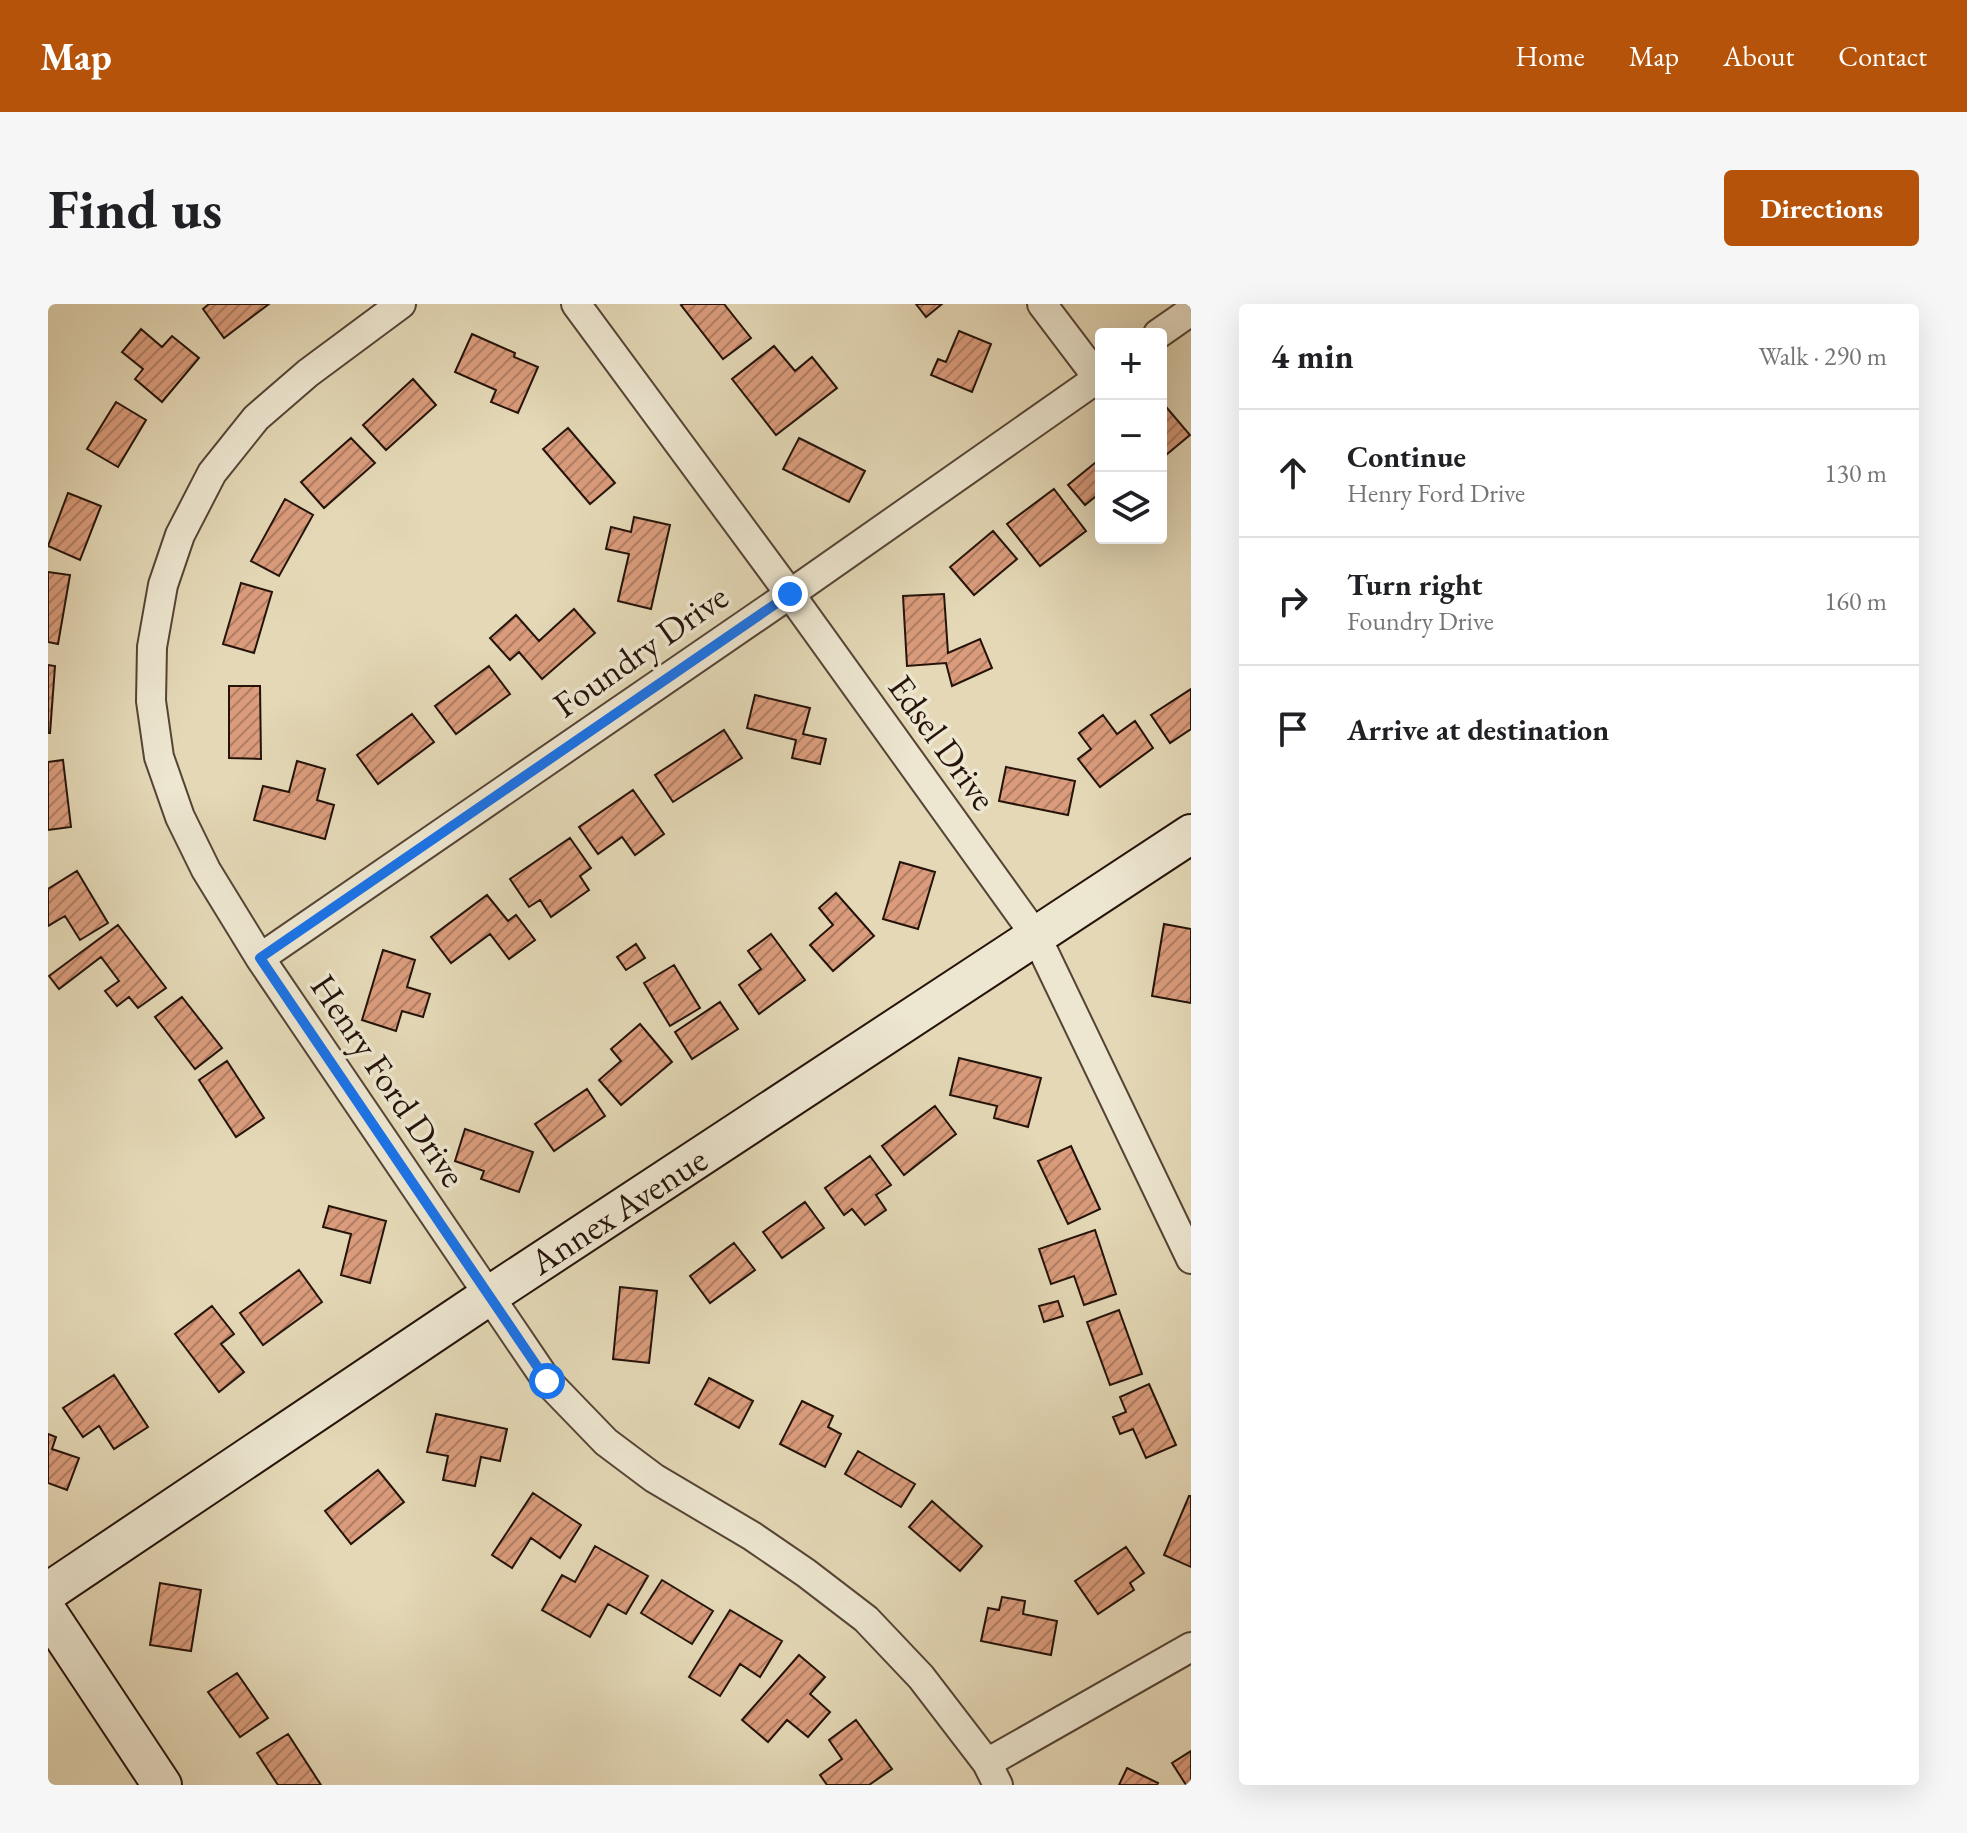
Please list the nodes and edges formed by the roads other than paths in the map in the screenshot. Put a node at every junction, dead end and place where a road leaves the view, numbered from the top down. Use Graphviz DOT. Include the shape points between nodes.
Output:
graph roads {
  1 [pos="401,304"];
  2 [pos="576,304"];
  3 [pos="1042,304"];
  4 [pos="1191,311"];
  5 [pos="1167,328"];
  6 [pos="1095,371"];
  7 [pos="1095,380"];
  8 [pos="790,594"];
  9 [pos="1191,834"];
  10 [pos="1036,936"];
  11 [pos="260,958"];
  12 [pos="1191,1259"];
  13 [pos="490,1295"];
  14 [pos="48,1592"];
  15 [pos="48,1613"];
  16 [pos="1191,1647"];
  17 [pos="993,1774"];
  18 [pos="162,1785"];
  1 -- 11 [label="street, Henry Ford Drive" via="256,418 212,473 180,535 163,585 152,647 151,701 159,757 206,870"];
  2 -- 8 [label="street, Edsel Drive"];
  3 -- 6 [label="street"];
  4 -- 5 [label="street"];
  7 -- 8 [label="street, Foundry Drive"];
  8 -- 10 [label="street, Edsel Drive"];
  8 -- 11 [label="street, Foundry Drive"];
  9 -- 10 [label="street, Annex Avenue"];
  10 -- 12 [label="street, Edsel Drive"];
  10 -- 13 [label="street, Annex Avenue"];
  11 -- 13 [label="street, Henry Ford Drive"];
  13 -- 14 [label="street, Annex Avenue"];
  13 -- 17 [label="street, Henry Ford Drive" via="547,1381 606,1442 654,1478 752,1536 866,1619 921,1677"];
  15 -- 18 [label="street"];
  16 -- 17 [label="street"];
}
